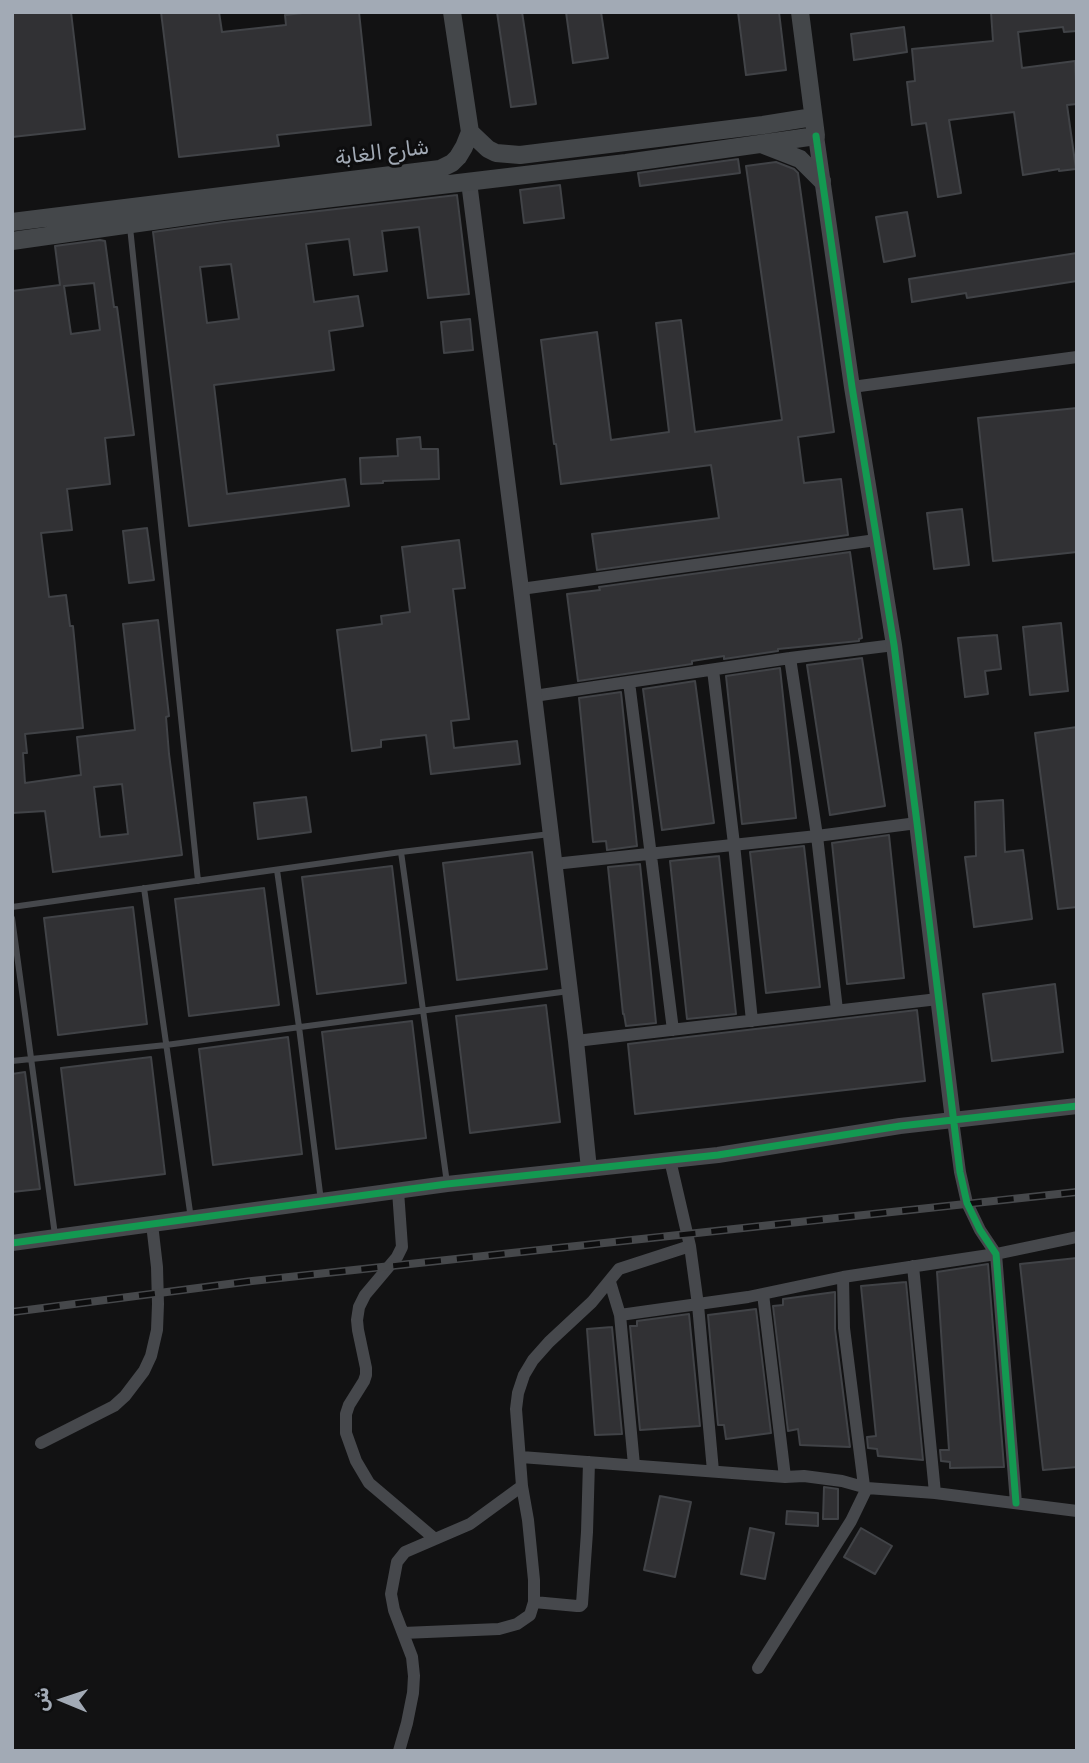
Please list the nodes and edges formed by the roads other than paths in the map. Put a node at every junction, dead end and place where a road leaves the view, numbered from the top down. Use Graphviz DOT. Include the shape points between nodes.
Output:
graph roads {
  1 [pos="452,12"];
  2 [pos="800,12"];
  3 [pos="813,117"];
  4 [pos="470,132"];
  5 [pos="816,136"];
  6 [pos="622,143"];
  7 [pos="761,144"];
  8 [pos="626,163"];
  9 [pos="469,181"];
  10 [pos="822,181"];
  11 [pos="12,222"];
  12 [pos="130,225"];
  13 [pos="12,241"];
  14 [pos="1077,358"];
  15 [pos="852,387"];
  16 [pos="876,540"];
  17 [pos="521,589"];
  18 [pos="894,645"];
  19 [pos="790,658"];
  20 [pos="713,670"];
  21 [pos="629,682"];
  22 [pos="534,696"];
  23 [pos="918,823"];
  24 [pos="550,834"];
  25 [pos="817,836"];
  26 [pos="734,844"];
  27 [pos="401,852"];
  28 [pos="651,852"];
  29 [pos="554,864"];
  30 [pos="277,870"];
  31 [pos="198,881"];
  32 [pos="144,888"];
  33 [pos="12,907"];
  34 [pos="12,918"];
  35 [pos="570,991"];
  36 [pos="938,999"];
  37 [pos="837,1010"];
  38 [pos="422,1011"];
  39 [pos="752,1021"];
  40 [pos="299,1027"];
  41 [pos="673,1030"];
  42 [pos="576,1041"];
  43 [pos="166,1045"];
  44 [pos="31,1058"];
  45 [pos="12,1061"];
  46 [pos="1077,1106"];
  47 [pos="953,1120"];
  48 [pos="670,1160"];
  49 [pos="589,1169"];
  50 [pos="447,1184"];
  51 [pos="398,1191"];
  52 [pos="321,1202"];
  53 [pos="191,1219"];
  54 [pos="152,1224"];
  55 [pos="1077,1237"];
  56 [pos="55,1238"];
  57 [pos="12,1243"];
  58 [pos="690,1246"];
  59 [pos="996,1254"];
  60 [pos="913,1266"];
  61 [pos="843,1278"];
  62 [pos="610,1282"];
  63 [pos="763,1294"];
  64 [pos="698,1305"];
  65 [pos="620,1315"];
  66 [pos="41,1443"];
  67 [pos="521,1457"];
  68 [pos="589,1462"];
  69 [pos="634,1465"];
  70 [pos="713,1471"];
  71 [pos="785,1477"];
  72 [pos="522,1486"];
  73 [pos="866,1487"];
  74 [pos="935,1493"];
  75 [pos="1016,1503"];
  76 [pos="1077,1511"];
  77 [pos="435,1539"];
  78 [pos="534,1602"];
  79 [pos="403,1633"];
  80 [pos="758,1668"];
  81 [pos="399,1751"];
  1 -- 4 [label="main road"];
  2 -- 3 [label="main road"];
  3 -- 5 [label="main road"];
  3 -- 6 [label="main road"];
  4 -- 6 [label="main road" via="488,149 507,155"];
  4 -- 11 [label="main road, شارع الغابة" via="452,163 426,172"];
  5 -- 7 [label="main road, شارع الغابة"];
  5 -- 10 [label="street"];
  6 -- 8 [label="main road"];
  7 -- 8 [label="main road, شارع الغابة"];
  7 -- 10 [label="main road" via="800,159"];
  8 -- 9 [label="main road, شارع الغابة"];
  9 -- 12 [label="main road, شارع الغابة"];
  9 -- 17 [label="street"];
  10 -- 15 [label="street"];
  12 -- 13 [label="main road, شارع الغابة"];
  12 -- 31 [label="lane"];
  14 -- 15 [label="street"];
  15 -- 16 [label="street"];
  16 -- 17 [label="street"];
  16 -- 18 [label="street"];
  17 -- 22 [label="street"];
  18 -- 19 [label="street"];
  18 -- 23 [label="street"];
  19 -- 20 [label="street"];
  19 -- 25 [label="street"];
  20 -- 21 [label="street"];
  20 -- 26 [label="street"];
  21 -- 22 [label="street"];
  21 -- 28 [label="street"];
  22 -- 24 [label="street"];
  23 -- 25 [label="street"];
  23 -- 36 [label="street"];
  24 -- 27 [label="lane"];
  24 -- 29 [label="street"];
  25 -- 26 [label="street"];
  25 -- 37 [label="street"];
  26 -- 28 [label="street"];
  26 -- 39 [label="street"];
  27 -- 30 [label="lane"];
  27 -- 38 [label="lane"];
  28 -- 29 [label="street"];
  28 -- 41 [label="street"];
  29 -- 35 [label="street"];
  30 -- 31 [label="lane"];
  30 -- 40 [label="lane"];
  31 -- 32 [label="lane"];
  32 -- 33 [label="lane"];
  32 -- 43 [label="lane"];
  34 -- 44 [label="lane"];
  35 -- 38 [label="lane"];
  35 -- 42 [label="street"];
  36 -- 37 [label="street"];
  36 -- 47 [label="street"];
  37 -- 39 [label="street"];
  38 -- 40 [label="lane"];
  38 -- 50 [label="lane"];
  39 -- 41 [label="street"];
  40 -- 43 [label="lane"];
  40 -- 52 [label="lane"];
  41 -- 42 [label="street"];
  42 -- 49 [label="street"];
  43 -- 44 [label="lane"];
  43 -- 53 [label="lane"];
  44 -- 45 [label="lane"];
  44 -- 56 [label="lane"];
  46 -- 47 [label="street"];
  47 -- 48 [label="street"];
  47 -- 59 [label="street" via="967,1203"];
  48 -- 49 [label="street"];
  48 -- 58 [label="street"];
  49 -- 50 [label="street"];
  50 -- 51 [label="street"];
  51 -- 52 [label="street"];
  51 -- 77 [label="street" via="402,1247 359,1307 366,1375 349,1405 346,1433 369,1483"];
  52 -- 53 [label="street"];
  53 -- 54 [label="street"];
  54 -- 56 [label="street"];
  54 -- 66 [label="street" via="157,1329 144,1371 114,1406"];
  55 -- 59 [label="street"];
  56 -- 57 [label="street"];
  58 -- 62 [label="street" via="622,1267"];
  58 -- 64 [label="street"];
  59 -- 60 [label="street"];
  59 -- 75 [label="street"];
  60 -- 61 [label="street"];
  60 -- 74 [label="street"];
  61 -- 63 [label="street"];
  61 -- 73 [label="street" via="844,1328"];
  62 -- 65 [label="street"];
  62 -- 67 [label="street" via="549,1342 524,1376 516,1409"];
  63 -- 64 [label="street"];
  63 -- 71 [label="street"];
  64 -- 65 [label="street"];
  64 -- 70 [label="street"];
  65 -- 69 [label="street"];
  67 -- 68 [label="street"];
  67 -- 72 [label="street"];
  68 -- 69 [label="street"];
  68 -- 78 [label="street" via="582,1604"];
  69 -- 70 [label="street"];
  70 -- 71 [label="street"];
  71 -- 73 [label="street"];
  72 -- 77 [label="street" via="477,1520"];
  72 -- 78 [label="street"];
  73 -- 74 [label="street"];
  73 -- 80 [label="street" via="851,1521"];
  74 -- 75 [label="street"];
  75 -- 76 [label="street"];
  77 -- 79 [label="street" via="405,1552 397,1562 391,1594"];
  78 -- 79 [label="street" via="525,1619 499,1629"];
  79 -- 81 [label="street" via="414,1676"];
}
